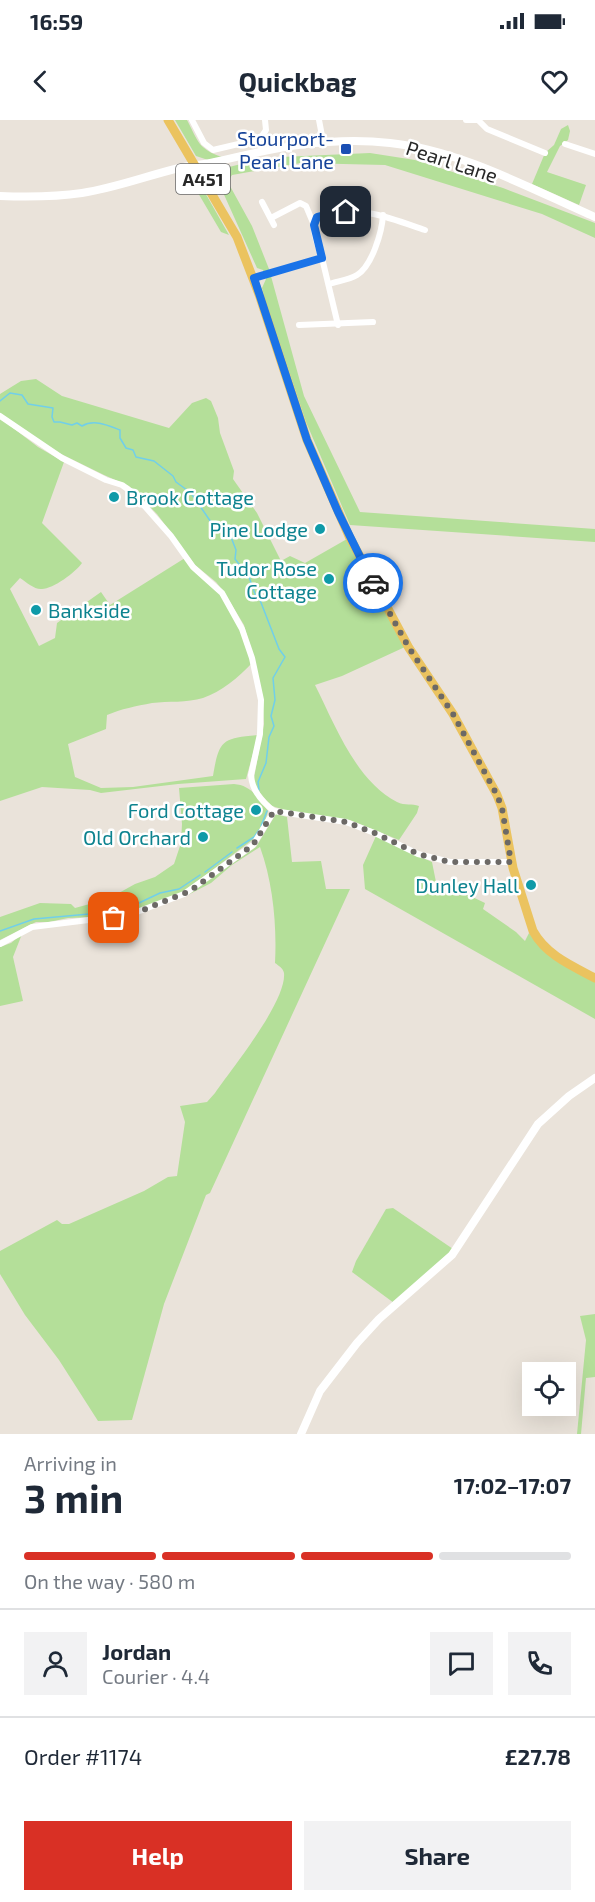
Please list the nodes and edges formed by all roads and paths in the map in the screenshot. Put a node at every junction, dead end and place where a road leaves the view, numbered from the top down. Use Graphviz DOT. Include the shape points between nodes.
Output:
graph roads {
  1 [pos="168,120"];
  2 [pos="192,120"];
  3 [pos="265,120"];
  4 [pos="319,120"];
  5 [pos="466,120"];
  6 [pos="479,120"];
  7 [pos="323,141"];
  8 [pos="565,144"];
  9 [pos="545,153"];
  10 [pos="595,154"];
  11 [pos="195,165"];
  12 [pos="0,196"];
  13 [pos="262,202"];
  14 [pos="383,215"];
  15 [pos="595,217"];
  16 [pos="271,218"];
  17 [pos="274,225"];
  18 [pos="314,225"];
  19 [pos="425,230"];
  20 [pos="322,258"];
  21 [pos="254,278"];
  22 [pos="329,284"];
  23 [pos="373,322"];
  24 [pos="299,324"];
  25 [pos="338,325"];
  26 [pos="0,416"];
  27 [pos="274,811"];
  28 [pos="511,862"];
  29 [pos="0,944"];
  30 [pos="595,978"];
  31 [pos="595,1078"];
  32 [pos="301,1434"];
  1 -- 11 [label="main road, A451"];
  2 -- 3 [label="street" via="204,143 213,150 263,136"];
  4 -- 7 [label="street"];
  5 -- 6 [label="street"];
  6 -- 9 [label="street" via="487,129"];
  7 -- 11 [label="main road, Pearl Lane"];
  7 -- 15 [label="main road, Pearl Lane" via="415,147 471,164"];
  8 -- 10 [label="street"];
  11 -- 12 [label="main road, Pearl Lane" via="83,192"];
  11 -- 21 [label="main road, A451" via="237,237"];
  13 -- 16 [label="street"];
  14 -- 18 [label="street" via="335,212 317,217"];
  14 -- 19 [label="street"];
  14 -- 22 [label="street" via="382,229 366,265 357,275"];
  16 -- 17 [label="street"];
  16 -- 18 [label="street" via="300,204 306,206"];
  18 -- 20 [label="street"];
  20 -- 21 [label="street"];
  20 -- 22 [label="street"];
  21 -- 28 [label="main road, A451" via="307,440 338,512 397,628 453,714 497,795"];
  22 -- 25 [label="street"];
  23 -- 25 [label="street"];
  24 -- 25 [label="street"];
  26 -- 27 [label="street" via="62,458 133,492 166,528 193,567 222,593 242,628 261,700 252,783"];
  27 -- 28 [label="street" via="355,825 441,861"];
  27 -- 29 [label="street" via="253,845 184,894 129,915 32,927"];
  28 -- 30 [label="main road, A451" via="538,940 560,959"];
  31 -- 32 [label="main road" via="538,1124 448,1260 357,1343 320,1392"];
}
